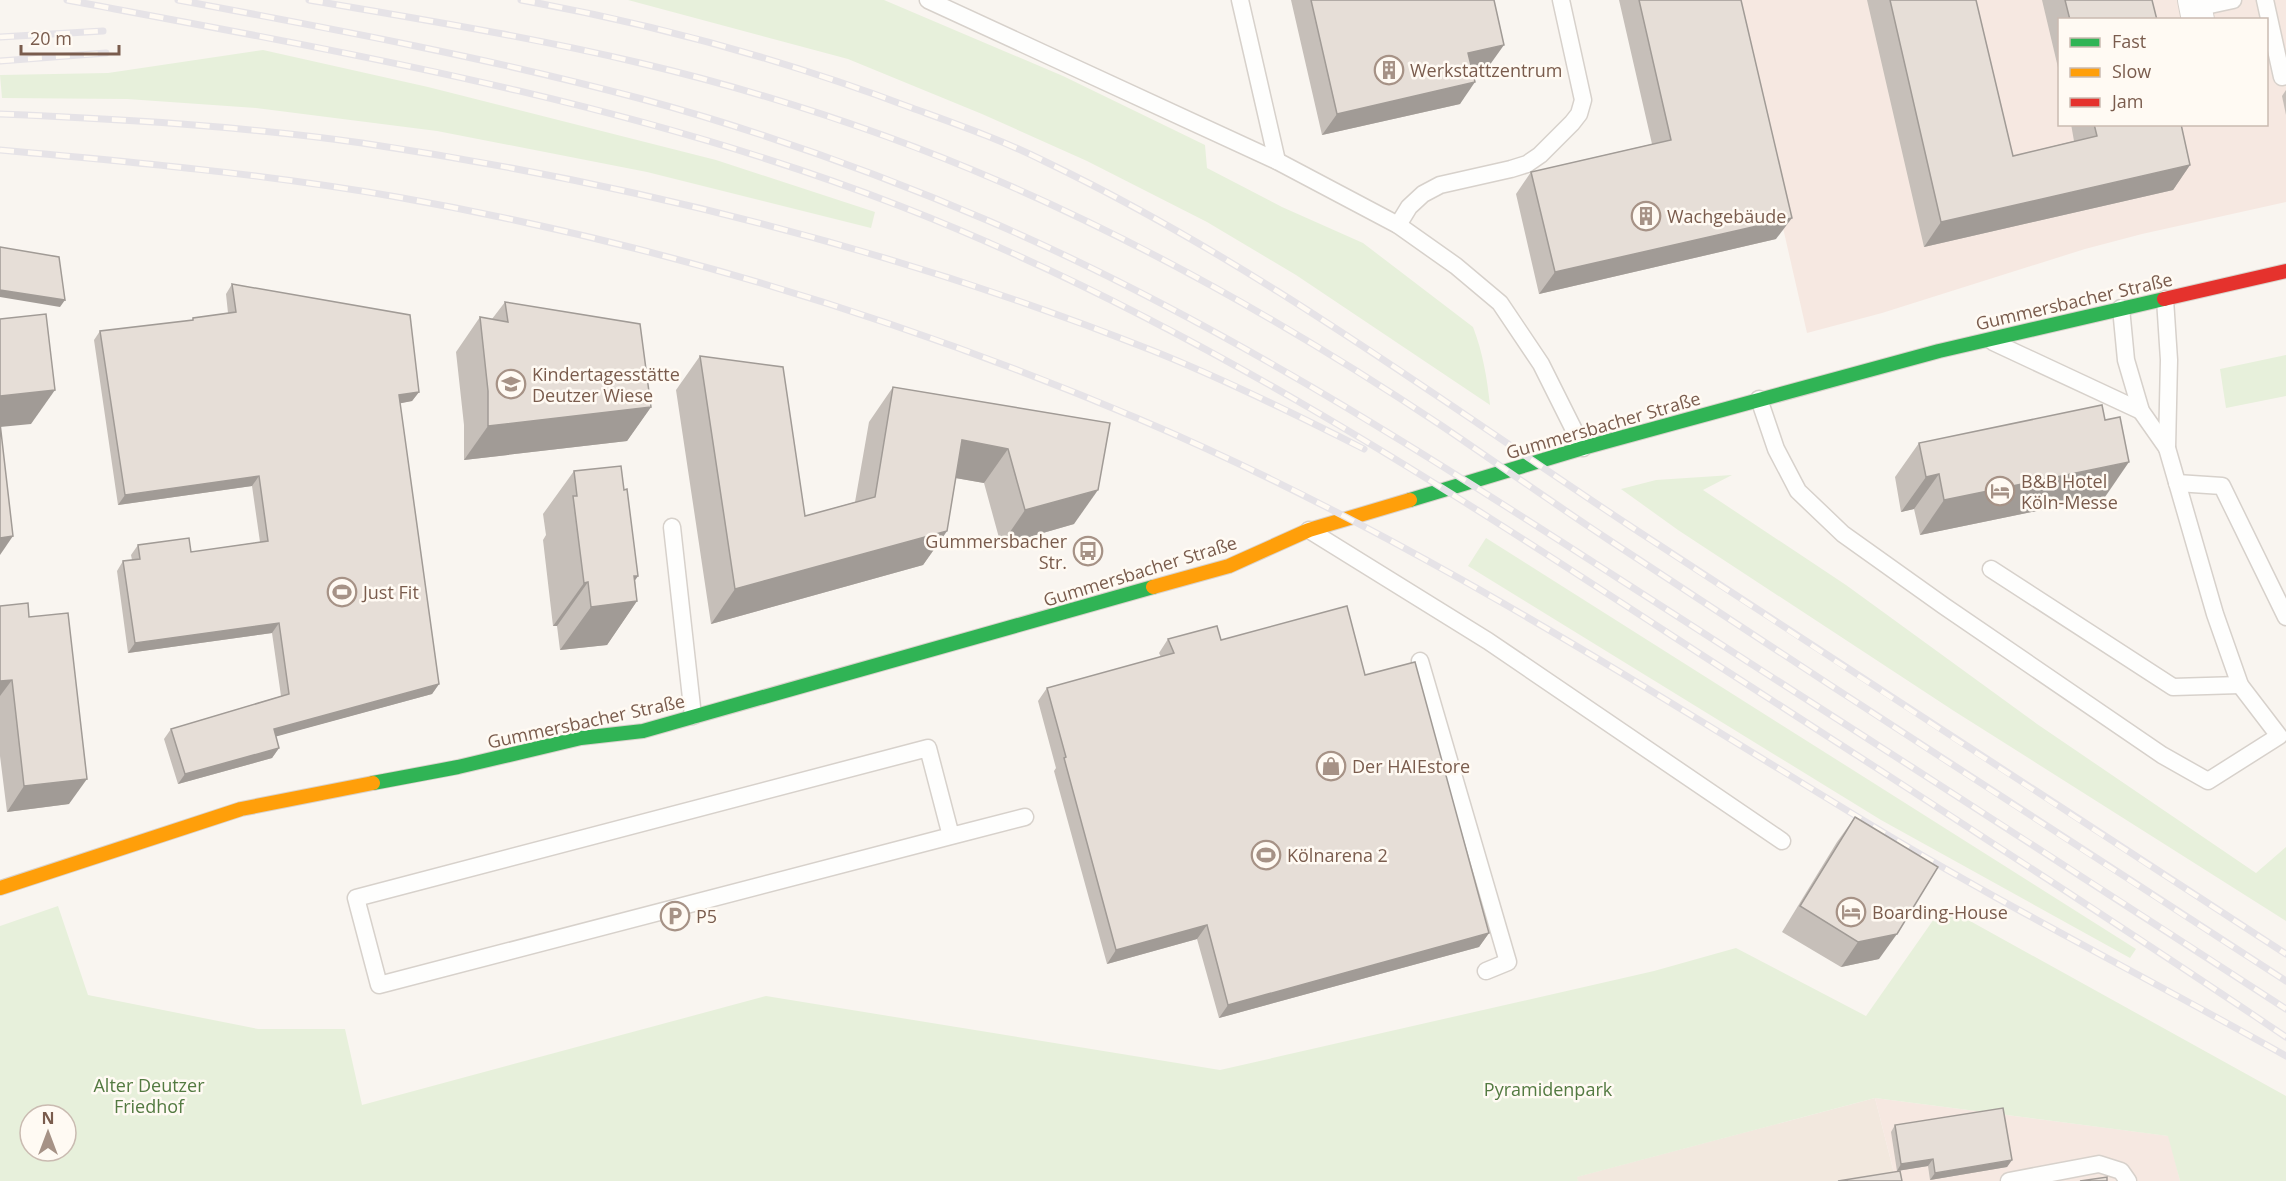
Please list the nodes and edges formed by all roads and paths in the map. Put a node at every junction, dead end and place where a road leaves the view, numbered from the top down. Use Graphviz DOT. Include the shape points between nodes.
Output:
graph roads {
  1 [pos="928,0"];
  2 [pos="1240,0"];
  3 [pos="1561,0"];
  4 [pos="2233,0"];
  5 [pos="2265,0"];
  6 [pos="2196,9"];
  7 [pos="2286,76"];
  8 [pos="1277,161"];
  9 [pos="1398,225"];
  10 [pos="2286,271"];
  11 [pos="2165,299"];
  12 [pos="2121,308"];
  13 [pos="1987,339"];
  14 [pos="1759,399"];
  15 [pos="2140,411"];
  16 [pos="1583,448"];
  17 [pos="2167,448"];
  18 [pos="2177,483"];
  19 [pos="672,527"];
  20 [pos="1309,530"];
  21 [pos="1991,569"];
  22 [pos="2286,617"];
  23 [pos="1420,661"];
  24 [pos="2240,685"];
  25 [pos="693,717"];
  26 [pos="1025,817"];
  27 [pos="951,837"];
  28 [pos="1782,841"];
  29 [pos="0,888"];
  30 [pos="1486,970"];
  31 [pos="2009,1181"];
  32 [pos="2128,1181"];
  1 -- 8 [label="lane"];
  2 -- 8 [label="lane"];
  3 -- 9 [label="lane" via="1584,100 1579,114 1527,164 1440,184 1409,207"];
  4 -- 6 [label="lane"];
  5 -- 7 [label="lane" via="2282,77"];
  8 -- 9 [label="lane"];
  9 -- 16 [label="lane" via="1500,303 1542,364"];
  10 -- 11 [label="street, Gummersbacher Straße"];
  11 -- 12 [label="street, Gummersbacher Straße"];
  11 -- 17 [label="lane" via="2169,360"];
  12 -- 13 [label="street, Gummersbacher Straße"];
  12 -- 15 [label="lane" via="2126,360"];
  13 -- 14 [label="street, Gummersbacher Straße"];
  13 -- 15 [label="lane"];
  14 -- 16 [label="street, Gummersbacher Straße"];
  14 -- 24 [label="lane" via="1776,449 1798,490 1843,534 2152,749 2208,781 2279,736"];
  15 -- 17 [label="lane"];
  16 -- 20 [label="street, Gummersbacher Straße"];
  17 -- 18 [label="lane"];
  18 -- 22 [label="lane" via="2222,486"];
  18 -- 24 [label="lane"];
  19 -- 25 [label="lane"];
  20 -- 25 [label="street, Gummersbacher Straße" via="1229,566"];
  20 -- 28 [label="lane" via="1488,641"];
  21 -- 24 [label="lane" via="2173,687"];
  23 -- 30 [label="lane" via="1508,962"];
  25 -- 29 [label="street, Gummersbacher Straße" via="241,809"];
  26 -- 27 [label="lane"];
  27 -- 27 [label="lane" via="379,985 356,898 928,748"];
  31 -- 32 [label="lane" via="2099,1164 2121,1171"];
}
